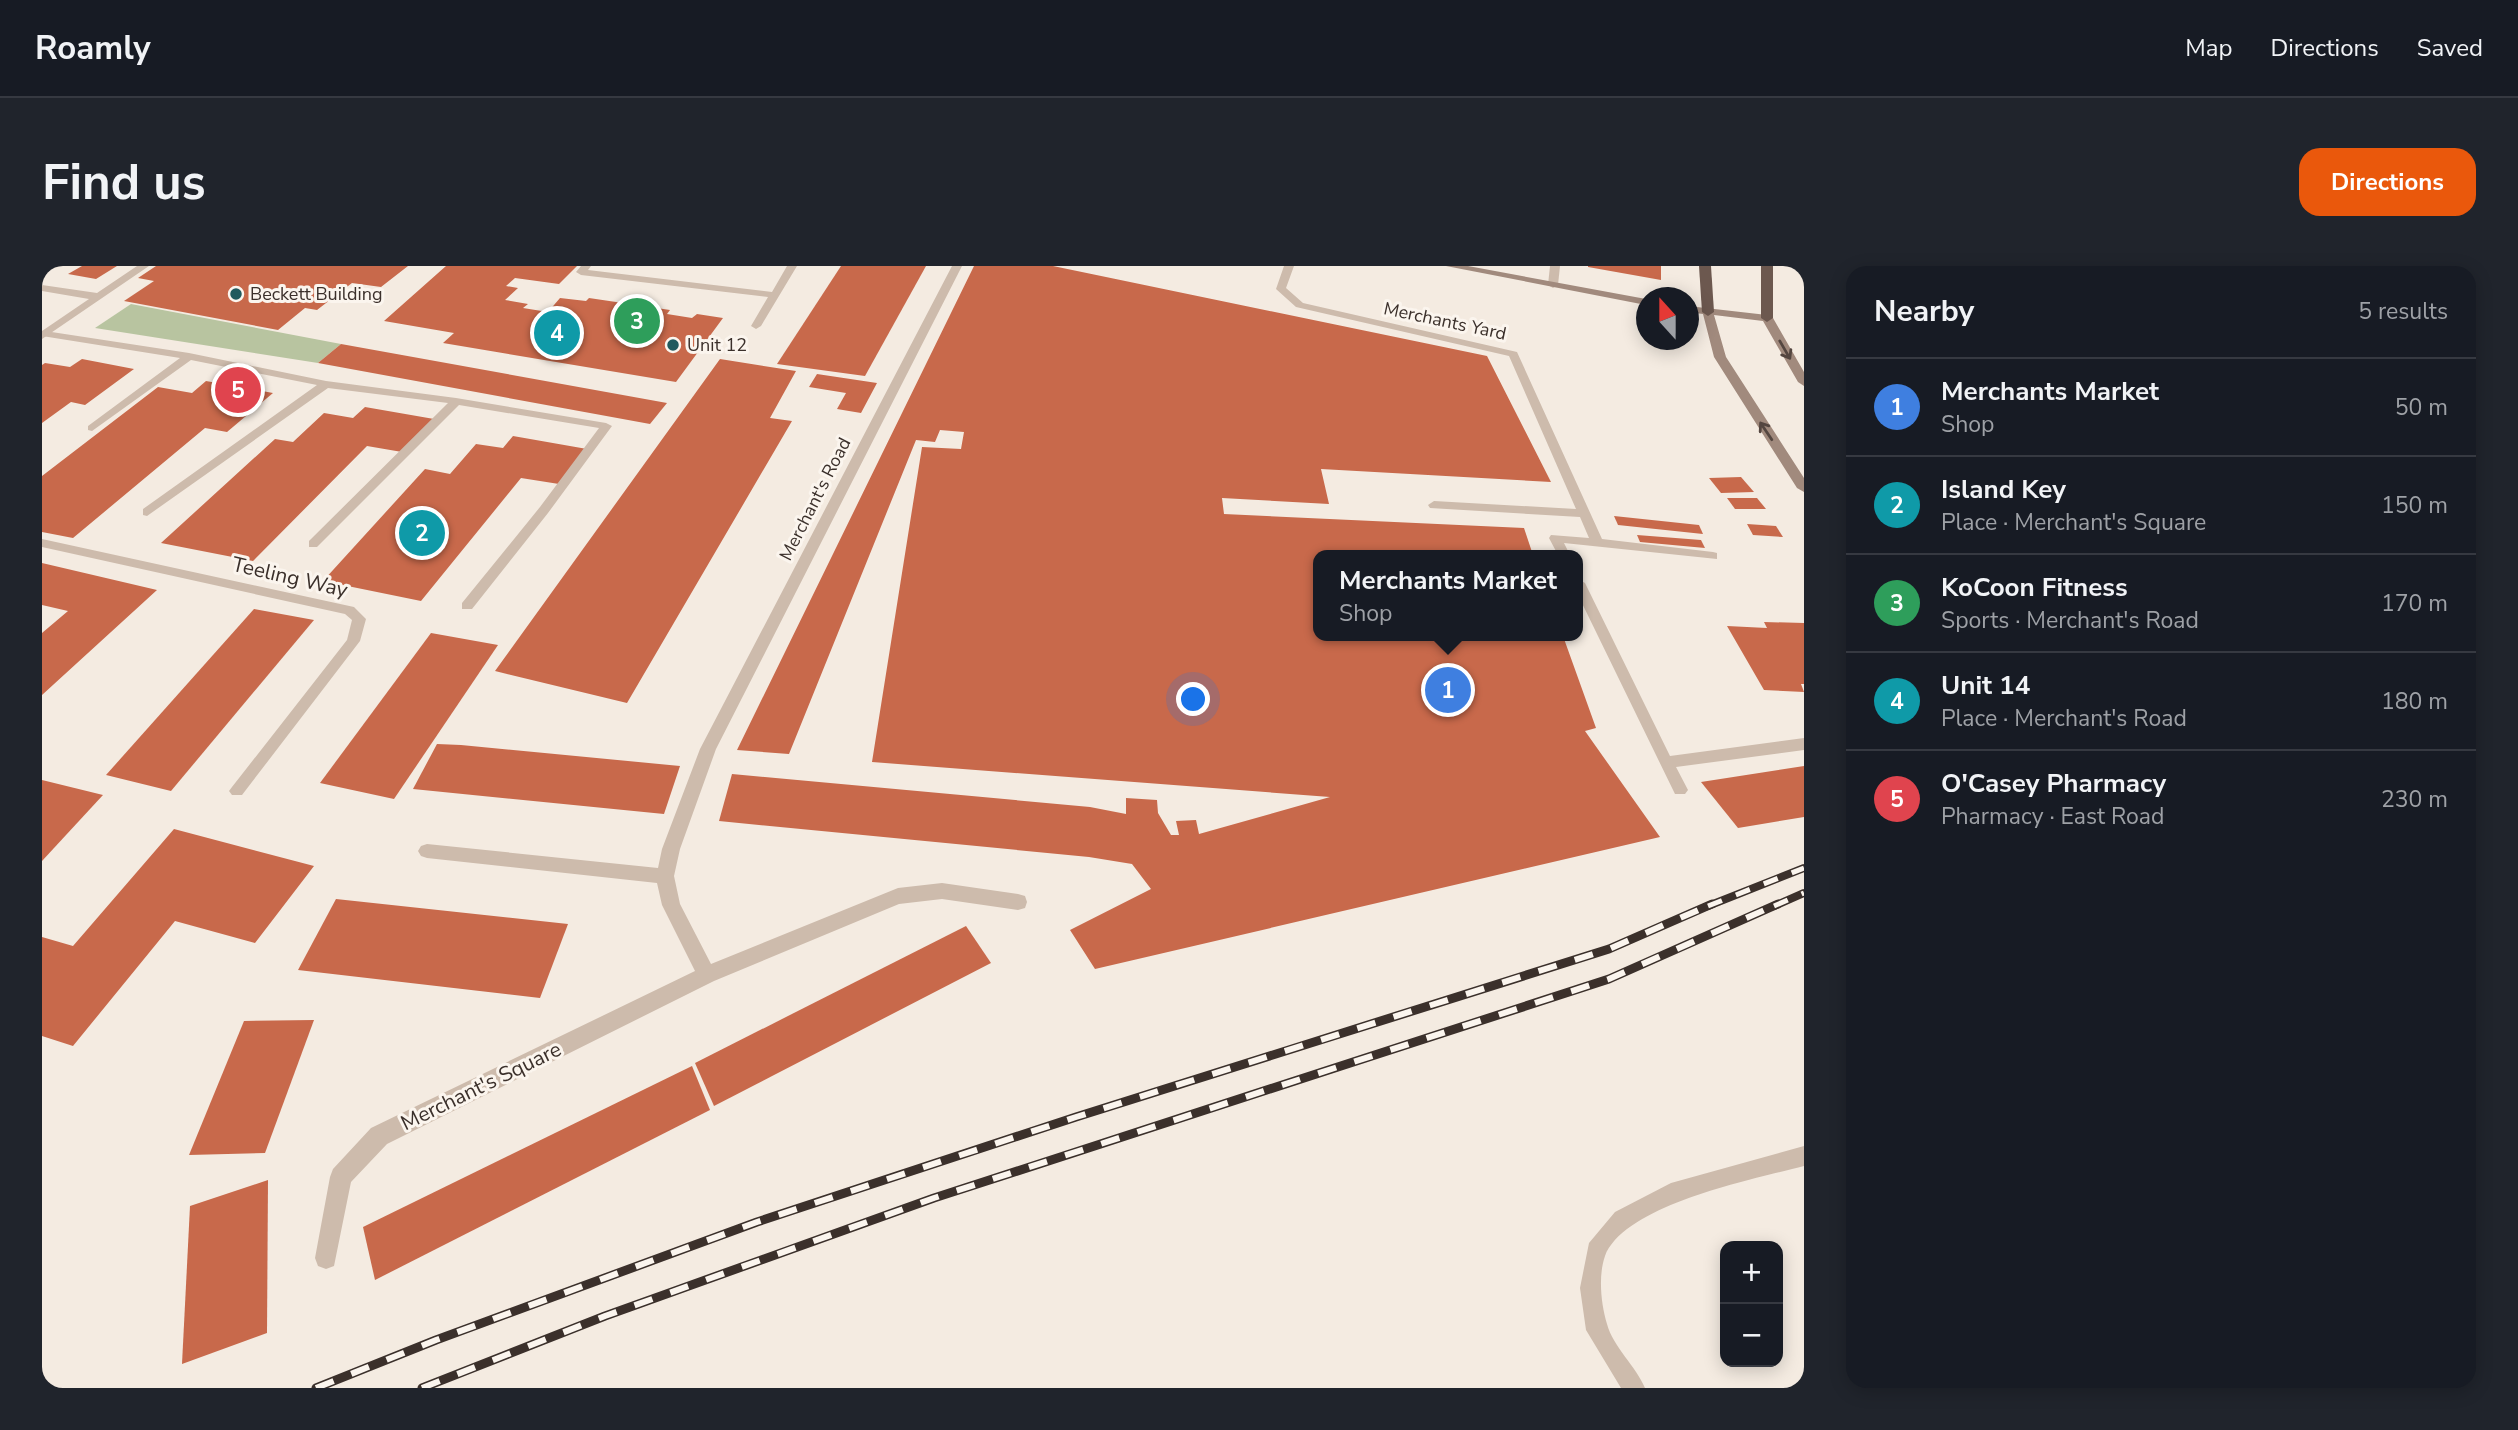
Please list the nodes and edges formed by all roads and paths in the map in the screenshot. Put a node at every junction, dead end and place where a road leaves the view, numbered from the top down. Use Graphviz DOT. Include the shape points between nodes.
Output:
graph roads {
  1 [pos="144,266"];
  2 [pos="586,266"];
  3 [pos="792,266"];
  4 [pos="957,266"];
  5 [pos="1289,266"];
  6 [pos="1451,266"];
  7 [pos="1555,266"];
  8 [pos="1704,266"];
  9 [pos="1767,266"];
  10 [pos="1553,285"];
  11 [pos="42,288"];
  12 [pos="774,295"];
  13 [pos="99,297"];
  14 [pos="1636,300"];
  15 [pos="1699,311"];
  16 [pos="1708,312"];
  17 [pos="1767,318"];
  18 [pos="756,327"];
  19 [pos="43,335"];
  20 [pos="189,356"];
  21 [pos="1804,382"];
  22 [pos="326,384"];
  23 [pos="456,401"];
  24 [pos="92,428"];
  25 [pos="1804,488"];
  26 [pos="1434,505"];
  27 [pos="147,512"];
  28 [pos="1585,513"];
  29 [pos="1597,542"];
  30 [pos="42,543"];
  31 [pos="313,544"];
  32 [pos="1561,550"];
  33 [pos="1713,556"];
  34 [pos="1583,595"];
  35 [pos="467,606"];
  36 [pos="1804,744"];
  37 [pos="1666,762"];
  38 [pos="1680,790"];
  39 [pos="237,791"];
  40 [pos="427,851"];
  41 [pos="665,876"];
  42 [pos="1018,902"];
  43 [pos="707,975"];
  44 [pos="1804,1156"];
  45 [pos="326,1258"];
  46 [pos="1634,1388"];
  1 -- 13 [label="street"];
  2 -- 12 [label="lane" via="581,272"];
  3 -- 12 [label="lane"];
  4 -- 41 [label="street, Merchant's Road" via="708,750"];
  5 -- 28 [label="lane, Merchants Yard" via="1281,289 1300,305 1513,354"];
  6 -- 10 [label="main road"];
  7 -- 10 [label="lane"];
  8 -- 16 [label="highway"];
  9 -- 17 [label="highway"];
  10 -- 14 [label="main road"];
  11 -- 13 [label="street"];
  12 -- 18 [label="lane"];
  13 -- 19 [label="street"];
  15 -- 16 [label="main road"];
  16 -- 17 [label="main road"];
  25 -- 16 [label="main road, one-way" via="1720,357"];
  17 -- 21 [label="main road, one-way"];
  19 -- 20 [label="lane"];
  20 -- 22 [label="lane"];
  20 -- 24 [label="lane"];
  22 -- 23 [label="lane"];
  22 -- 27 [label="lane"];
  23 -- 31 [label="lane"];
  23 -- 35 [label="lane" via="606,426"];
  26 -- 28 [label="lane"];
  28 -- 29 [label="lane, Merchants Yard"];
  29 -- 32 [label="lane" via="1555,538"];
  29 -- 33 [label="lane"];
  30 -- 39 [label="lane, Teeling Way" via="349,610 359,619 353,641"];
  34 -- 37 [label="lane"];
  36 -- 37 [label="lane"];
  37 -- 38 [label="lane"];
  40 -- 41 [label="street"];
  41 -- 43 [label="street" via="671,905"];
  42 -- 43 [label="street, Merchant's Square" via="942,891 898,896"];
  43 -- 45 [label="street, Merchant's Square" via="379,1136 341,1177"];
  44 -- 46 [label="lane" via="1678,1190 1622,1219 1596,1250 1590,1288 1597,1330"];
}
